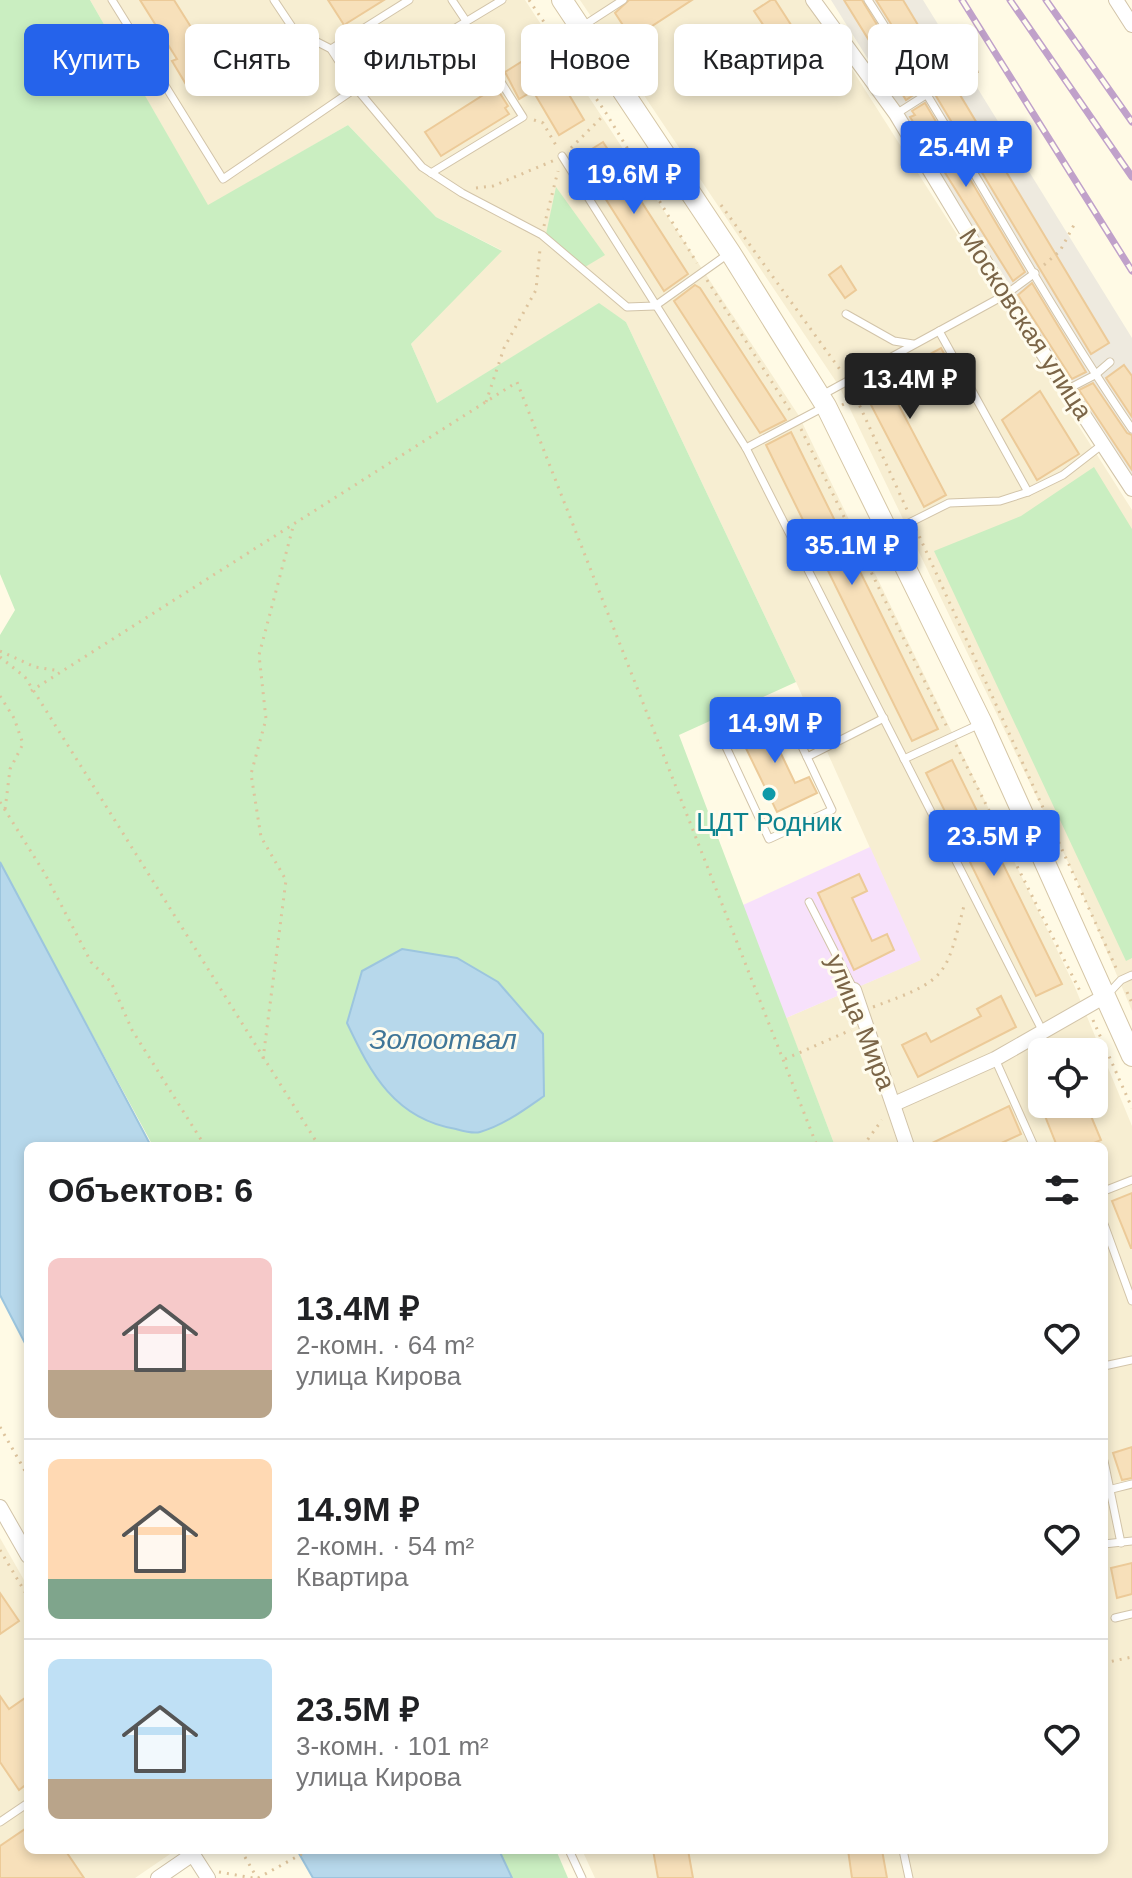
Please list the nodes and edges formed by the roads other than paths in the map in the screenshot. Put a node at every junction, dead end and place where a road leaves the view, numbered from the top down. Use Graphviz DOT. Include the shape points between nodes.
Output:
graph roads {
  1 [pos="112,0"];
  2 [pos="274,0"];
  3 [pos="409,0"];
  4 [pos="452,0"];
  5 [pos="502,0"];
  6 [pos="562,0"];
  7 [pos="623,0"];
  8 [pos="813,0"];
  9 [pos="868,0"];
  10 [pos="1116,0"];
  11 [pos="466,21"];
  12 [pos="461,24"];
  13 [pos="578,24"];
  14 [pos="587,24"];
  15 [pos="883,24"];
  16 [pos="1132,25"];
  17 [pos="331,49"];
  18 [pos="335,55"];
  19 [pos="505,88"];
  20 [pos="344,96"];
  21 [pos="363,96"];
  22 [pos="626,96"];
  23 [pos="923,96"];
  24 [pos="927,96"];
  25 [pos="896,114"];
  26 [pos="562,156"];
  27 [pos="431,173"];
  28 [pos="730,252"];
  29 [pos="1035,273"];
  30 [pos="1005,295"];
  31 [pos="655,306"];
  32 [pos="846,314"];
  33 [pos="939,331"];
  34 [pos="916,344"];
  35 [pos="1110,362"];
  36 [pos="1095,375"];
  37 [pos="1068,389"];
  38 [pos="823,401"];
  39 [pos="1132,429"];
  40 [pos="1103,444"];
  41 [pos="746,448"];
  42 [pos="1132,489"];
  43 [pos="1028,492"];
  44 [pos="889,533"];
  45 [pos="884,718"];
  46 [pos="982,723"];
  47 [pos="807,757"];
  48 [pos="904,759"];
  49 [pos="809,902"];
  50 [pos="1132,975"];
  51 [pos="854,990"];
  52 [pos="1107,995"];
  53 [pos="1043,1032"];
  54 [pos="1132,1056"];
  55 [pos="995,1059"];
  56 [pos="894,1104"];
  57 [pos="906,1142"];
  58 [pos="1032,1142"];
  59 [pos="1132,1180"];
  60 [pos="1108,1189"];
  61 [pos="1108,1235"];
  62 [pos="1132,1301"];
  63 [pos="1132,1360"];
  64 [pos="1108,1365"];
  65 [pos="1108,1475"];
  66 [pos="1132,1484"];
  67 [pos="1112,1489"];
  68 [pos="0,1507"];
  69 [pos="1132,1541"];
  70 [pos="1121,1543"];
  71 [pos="1108,1544"];
  72 [pos="24,1549"];
  73 [pos="1132,1614"];
  74 [pos="1115,1618"];
  75 [pos="24,1806"];
  76 [pos="0,1822"];
  77 [pos="188,1854"];
  78 [pos="192,1854"];
  79 [pos="571,1854"];
  80 [pos="904,1854"];
  81 [pos="207,1876"];
  82 [pos="158,1878"];
  83 [pos="582,1878"];
  84 [pos="909,1878"];
  1 -- 20 [label="lane" via="223,179"];
  2 -- 17 [label="lane" via="294,30"];
  3 -- 17 [label="lane"];
  4 -- 11 [label="lane"];
  5 -- 11 [label="lane"];
  6 -- 13 [label="street"];
  7 -- 14 [label="lane"];
  8 -- 25 [label="street, Московская улица"];
  9 -- 15 [label="lane"];
  10 -- 16 [label="street"];
  11 -- 12 [label="lane"];
  17 -- 18 [label="lane"];
  19 -- 27 [label="lane" via="523,117"];
  21 -- 27 [label="lane"];
  22 -- 28 [label="street"];
  23 -- 25 [label="lane"];
  24 -- 29 [label="lane"];
  25 -- 30 [label="street, Московская улица"];
  26 -- 31 [label="lane"];
  27 -- 31 [label="lane" via="542,235 627,307"];
  28 -- 31 [label="lane"];
  28 -- 38 [label="street"];
  29 -- 30 [label="lane"];
  29 -- 36 [label="lane"];
  30 -- 33 [label="lane"];
  30 -- 37 [label="street, Московская улица"];
  31 -- 41 [label="lane"];
  32 -- 34 [label="lane" via="899,343"];
  33 -- 34 [label="lane"];
  33 -- 43 [label="lane"];
  34 -- 38 [label="lane"];
  35 -- 36 [label="lane"];
  36 -- 37 [label="lane"];
  36 -- 39 [label="lane"];
  37 -- 40 [label="street, Московская улица"];
  38 -- 41 [label="lane"];
  38 -- 44 [label="street"];
  40 -- 42 [label="street, Московская улица"];
  40 -- 43 [label="lane" via="1063,475"];
  41 -- 45 [label="lane"];
  43 -- 44 [label="lane" via="1000,501 949,503"];
  44 -- 46 [label="street"];
  45 -- 47 [label="lane"];
  45 -- 48 [label="lane"];
  46 -- 48 [label="lane"];
  46 -- 52 [label="street"];
  47 -- 47 [label="lane" via="832,810 769,839 720,734 782,704"];
  48 -- 53 [label="lane"];
  49 -- 51 [label="lane, улица Мира"];
  50 -- 52 [label="lane"];
  51 -- 56 [label="street, улица Мира"];
  52 -- 53 [label="street"];
  52 -- 54 [label="street"];
  53 -- 55 [label="street"];
  55 -- 56 [label="street"];
  55 -- 58 [label="lane"];
  56 -- 57 [label="street, улица Мира"];
  59 -- 60 [label="lane"];
  61 -- 62 [label="lane"];
  63 -- 64 [label="lane"];
  65 -- 67 [label="lane"];
  66 -- 67 [label="lane"];
  67 -- 70 [label="lane"];
  68 -- 72 [label="street"];
  69 -- 70 [label="lane"];
  70 -- 71 [label="lane"];
  73 -- 74 [label="lane"];
  75 -- 76 [label="lane"];
  77 -- 82 [label="street"];
  78 -- 81 [label="street"];
  79 -- 83 [label="lane"];
  80 -- 84 [label="lane"];
}
